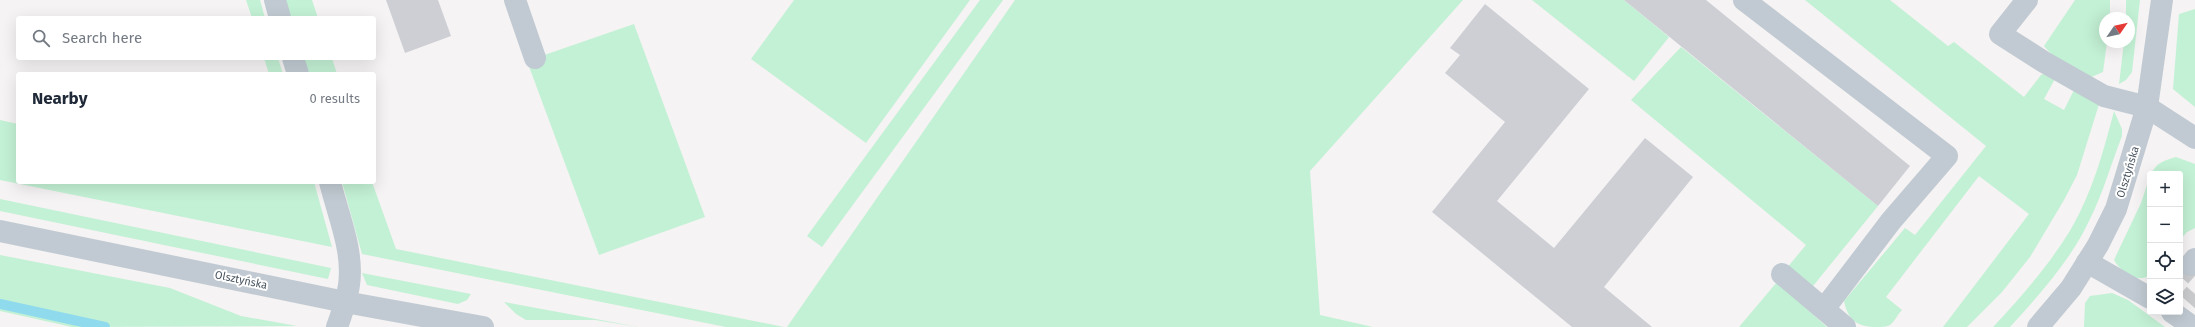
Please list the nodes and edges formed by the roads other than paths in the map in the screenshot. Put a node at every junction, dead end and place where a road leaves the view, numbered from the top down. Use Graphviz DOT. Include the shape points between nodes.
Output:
graph roads {
  1 [pos="275,0"];
  2 [pos="515,0"];
  3 [pos="1744,0"];
  4 [pos="2027,0"];
  5 [pos="2162,0"];
  6 [pos="279,16"];
  7 [pos="535,58"];
  8 [pos="294,60"];
  9 [pos="297,72"];
  10 [pos="2147,107"];
  11 [pos="2195,138"];
  12 [pos="330,184"];
  13 [pos="0,231"];
  14 [pos="2087,262"];
  15 [pos="1782,274"];
  16 [pos="2147,294"];
  17 [pos="345,302"];
  18 [pos="1824,308"];
  19 [pos="2183,315"];
  20 [pos="2195,325"];
  21 [pos="2042,326"];
  22 [pos="337,327"];
  23 [pos="484,327"];
  24 [pos="1845,327"];
  25 [pos="2193,327"];
  1 -- 6 [label="street"];
  2 -- 7 [label="street"];
  3 -- 18 [label="street" via="1947,156"];
  4 -- 10 [label="street" via="2000,34 2104,96"];
  5 -- 10 [label="street, Olsztyńska"];
  8 -- 9 [label="street"];
  10 -- 11 [label="street"];
  10 -- 14 [label="street, Olsztyńska" via="2116,210"];
  12 -- 17 [label="street" via="348,255 349,285"];
  13 -- 17 [label="street, Olsztyńska"];
  14 -- 16 [label="street"];
  14 -- 21 [label="street, Olsztyńska"];
  15 -- 18 [label="street"];
  17 -- 22 [label="street"];
  17 -- 23 [label="street, Olsztyńska"];
  18 -- 24 [label="street"];
  19 -- 25 [label="street"];
  20 -- 25 [label="street"];
}
